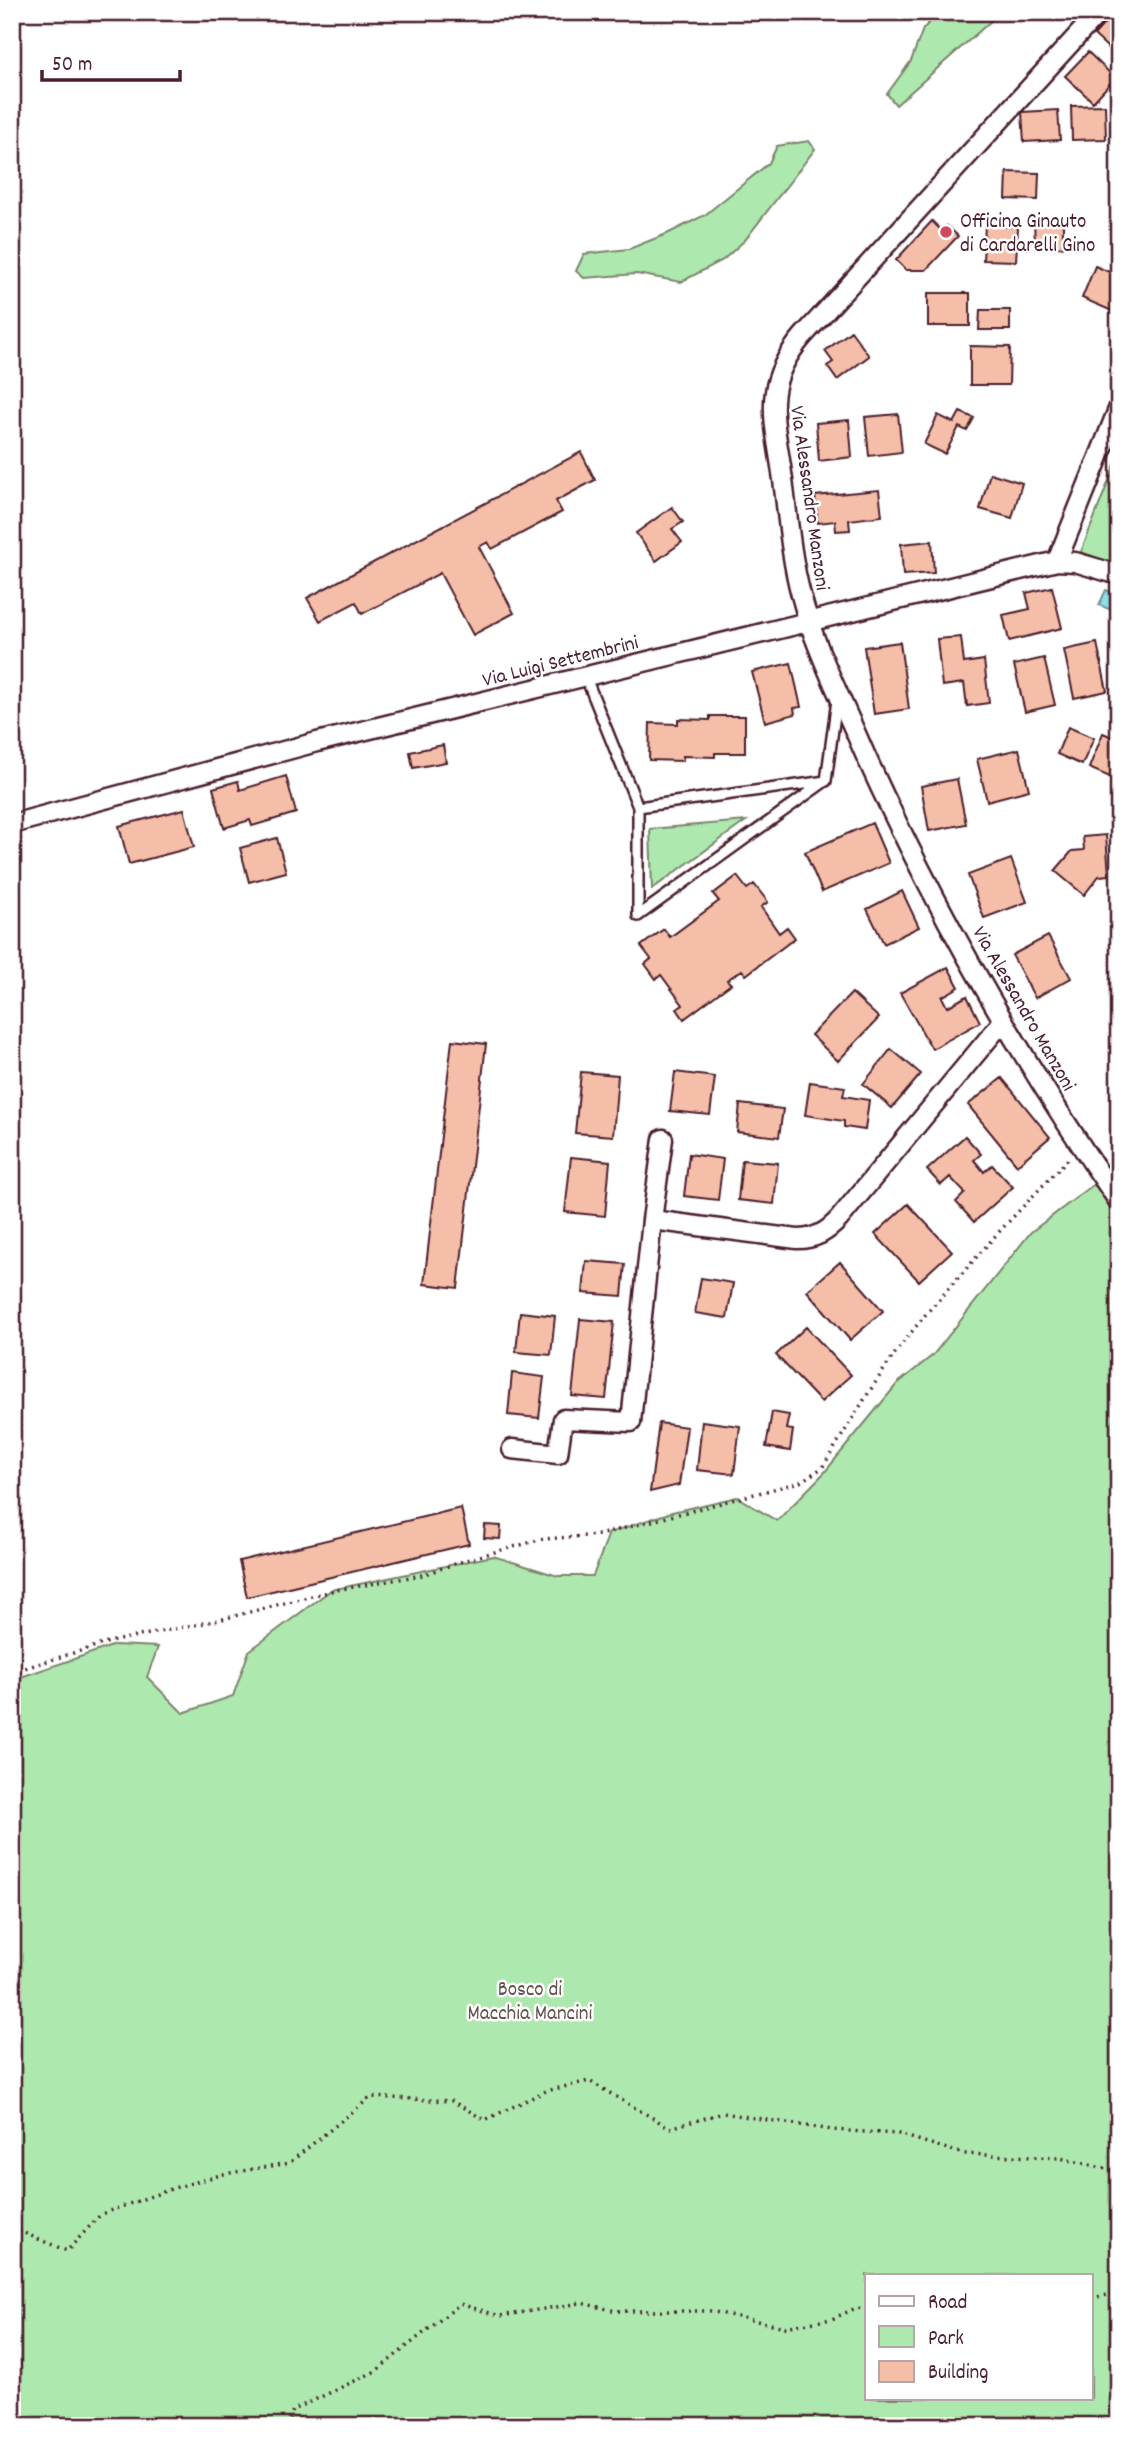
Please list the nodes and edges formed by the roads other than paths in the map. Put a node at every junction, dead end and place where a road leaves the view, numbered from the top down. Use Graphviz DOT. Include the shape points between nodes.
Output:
graph roads {
  1 [pos="1099,12"];
  2 [pos="1119,407"];
  3 [pos="1057,561"];
  4 [pos="1119,575"];
  5 [pos="808,620"];
  6 [pos="586,678"];
  7 [pos="838,692"];
  8 [pos="826,781"];
  9 [pos="638,807"];
  10 [pos="12,824"];
  11 [pos="1003,1021"];
  12 [pos="663,1139"];
  13 [pos="1119,1202"];
  14 [pos="652,1220"];
  15 [pos="512,1449"];
  1 -- 5 [label="street, Via Alessandro Manzoni" via="803,336 781,366 774,389 776,429 795,568"];
  2 -- 3 [label="street"];
  3 -- 4 [label="street, Via Luigi Settembrini"];
  3 -- 5 [label="street, Via Luigi Settembrini"];
  5 -- 6 [label="street, Via Luigi Settembrini"];
  5 -- 7 [label="street, Via Alessandro Manzoni"];
  6 -- 9 [label="lane"];
  6 -- 10 [label="street, Via Luigi Settembrini" via="317,742"];
  7 -- 8 [label="lane"];
  7 -- 11 [label="street, Via Alessandro Manzoni" via="888,803"];
  8 -- 9 [label="lane"];
  8 -- 9 [label="lane" via="638,916"];
  11 -- 13 [label="street, Via Alessandro Manzoni"];
  11 -- 14 [label="street" via="839,1219 820,1234 797,1239"];
  12 -- 14 [label="street"];
  14 -- 15 [label="street" via="631,1422 563,1419 558,1454"];
}
